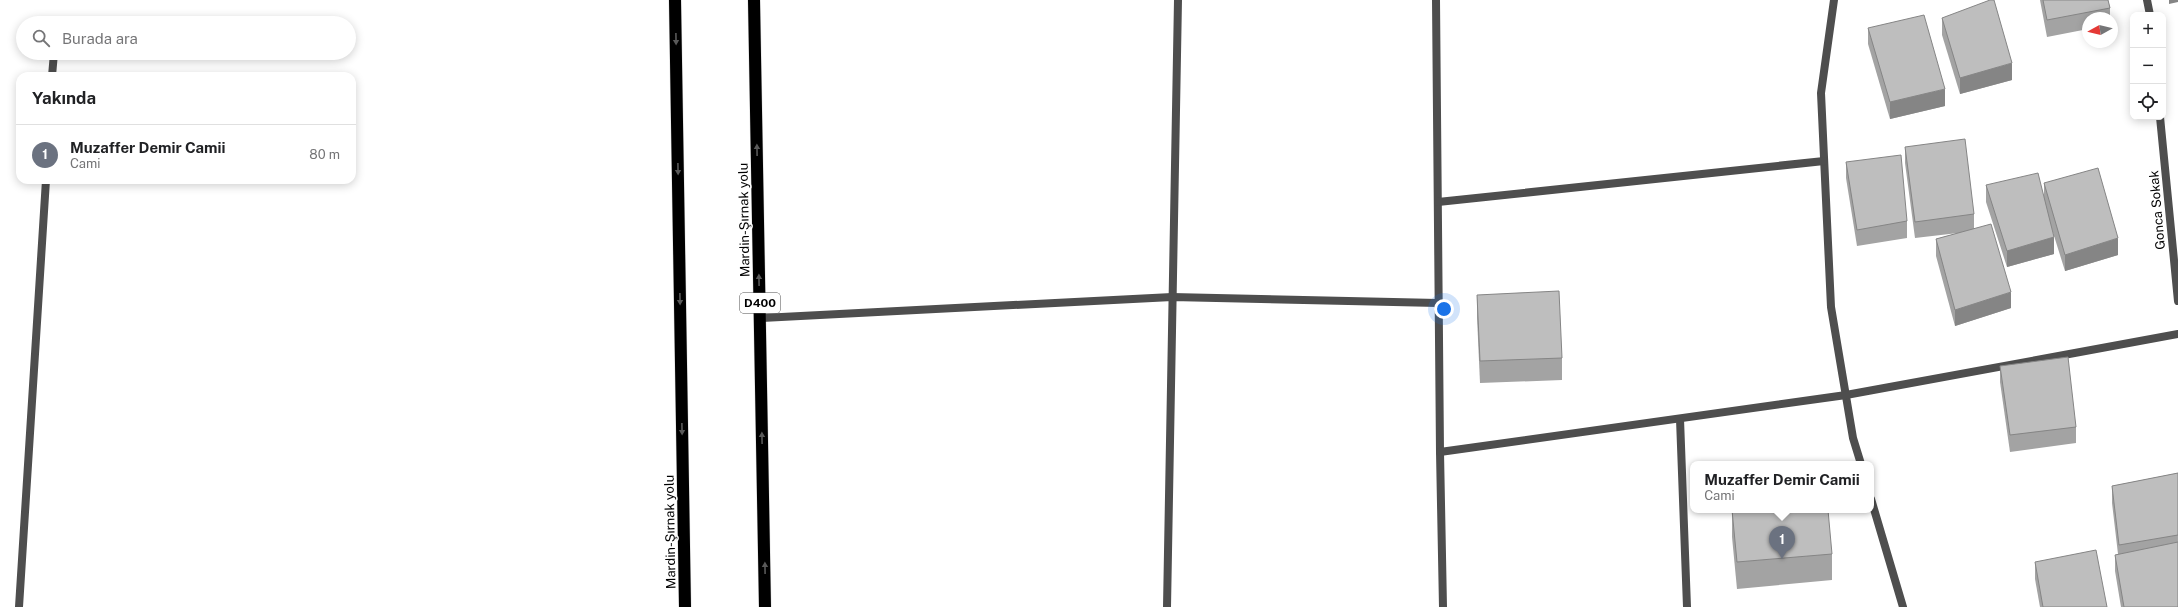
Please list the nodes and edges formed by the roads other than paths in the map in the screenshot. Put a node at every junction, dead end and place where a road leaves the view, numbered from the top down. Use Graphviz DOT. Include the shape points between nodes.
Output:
graph roads {
  1 [pos="676,0"];
  2 [pos="754,0"];
  3 [pos="1178,0"];
  4 [pos="1436,0"];
  5 [pos="1834,0"];
  6 [pos="2147,0"];
  7 [pos="2149,12"];
  8 [pos="53,60"];
  9 [pos="52,72"];
  10 [pos="2160,120"];
  11 [pos="1824,160"];
  12 [pos="46,184"];
  13 [pos="1438,202"];
  14 [pos="1172,297"];
  15 [pos="2178,301"];
  16 [pos="1438,303"];
  17 [pos="760,318"];
  18 [pos="2178,334"];
  19 [pos="1846,395"];
  20 [pos="1680,419"];
  21 [pos="1440,452"];
  22 [pos="1860,461"];
  23 [pos="1874,509"];
  24 [pos="19,607"];
  25 [pos="685,607"];
  26 [pos="766,607"];
  27 [pos="1167,607"];
  28 [pos="1443,607"];
  29 [pos="1687,607"];
  30 [pos="1903,607"];
  1 -- 25 [label="highway, Mardin-Şırnak yolu, one-way"];
  17 -- 2 [label="highway, Mardin-Şırnak yolu / D400, one-way"];
  3 -- 14 [label="street"];
  4 -- 13 [label="street"];
  5 -- 11 [label="street" via="1821,93"];
  6 -- 7 [label="street"];
  8 -- 9 [label="street"];
  10 -- 15 [label="street, Gonca Sokak"];
  11 -- 13 [label="street"];
  11 -- 19 [label="street" via="1830,308"];
  12 -- 24 [label="street"];
  13 -- 16 [label="street"];
  14 -- 16 [label="street"];
  14 -- 17 [label="street"];
  14 -- 27 [label="street"];
  16 -- 21 [label="street"];
  26 -- 17 [label="highway, Mardin-Şırnak yolu / D400, one-way"];
  18 -- 19 [label="street"];
  19 -- 20 [label="street"];
  19 -- 22 [label="street" via="1853,438"];
  20 -- 21 [label="street"];
  20 -- 29 [label="street"];
  21 -- 28 [label="street"];
  23 -- 30 [label="street"];
}
